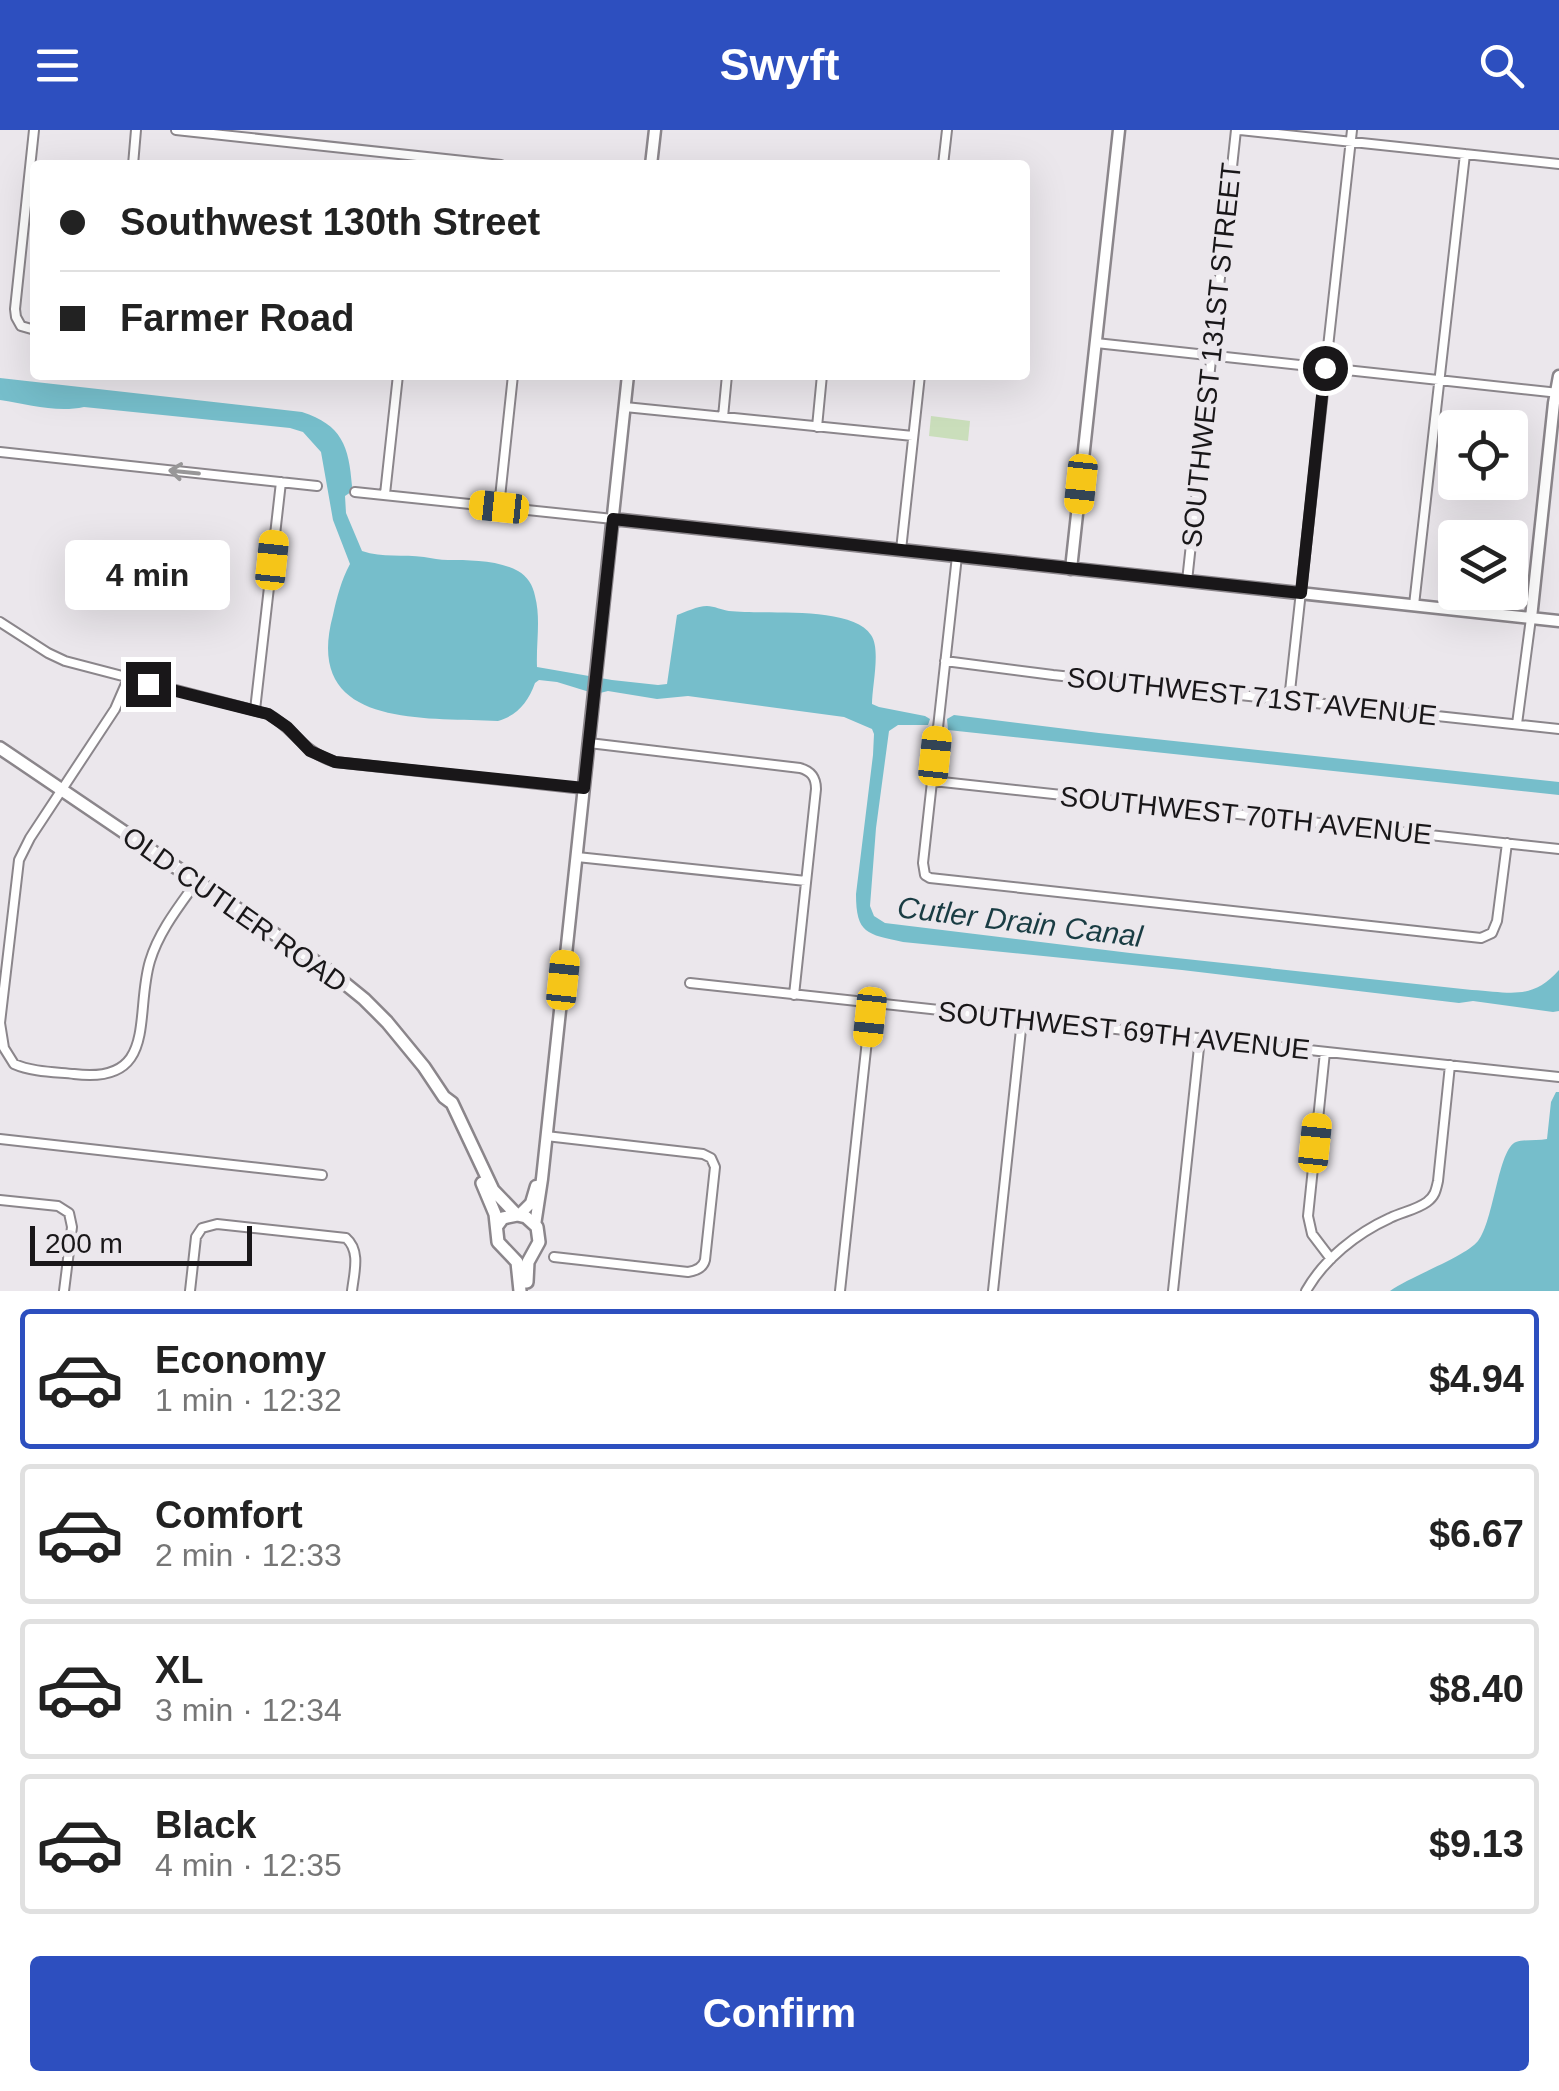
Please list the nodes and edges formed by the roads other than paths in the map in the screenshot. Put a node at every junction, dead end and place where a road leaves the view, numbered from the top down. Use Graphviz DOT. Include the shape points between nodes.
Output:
graph roads {
  1 [pos="34,130"];
  2 [pos="136,130"];
  3 [pos="176,130"];
  4 [pos="654,130"];
  5 [pos="947,130"];
  6 [pos="1119,130"];
  7 [pos="1238,130"];
  8 [pos="1352,130"];
  9 [pos="1350,142"];
  10 [pos="1465,154"];
  11 [pos="31,160"];
  12 [pos="133,160"];
  13 [pos="454,160"];
  14 [pos="651,160"];
  15 [pos="944,160"];
  16 [pos="1559,164"];
  17 [pos="30,167"];
  18 [pos="30,329"];
  19 [pos="1096,343"];
  20 [pos="1211,355"];
  21 [pos="1325,368"];
  22 [pos="1559,376"];
  23 [pos="397,380"];
  24 [pos="512,380"];
  25 [pos="627,380"];
  26 [pos="727,380"];
  27 [pos="822,380"];
  28 [pos="919,380"];
  29 [pos="1439,380"];
  30 [pos="1558,393"];
  31 [pos="624,407"];
  32 [pos="723,417"];
  33 [pos="817,427"];
  34 [pos="913,436"];
  35 [pos="0,452"];
  36 [pos="280,482"];
  37 [pos="317,486"];
  38 [pos="355,492"];
  39 [pos="384,494"];
  40 [pos="499,507"];
  41 [pos="613,519"];
  42 [pos="901,550"];
  43 [pos="957,556"];
  44 [pos="1072,568"];
  45 [pos="1187,581"];
  46 [pos="1301,593"];
  47 [pos="1414,605"];
  48 [pos="1531,618"];
  49 [pos="1559,621"];
  50 [pos="0,622"];
  51 [pos="945,661"];
  52 [pos="128,679"];
  53 [pos="1290,700"];
  54 [pos="255,710"];
  55 [pos="1517,724"];
  56 [pos="1559,729"];
  57 [pos="589,743"];
  58 [pos="0,748"];
  59 [pos="933,782"];
  60 [pos="584,788"];
  61 [pos="62,790"];
  62 [pos="1507,843"];
  63 [pos="1559,849"];
  64 [pos="577,857"];
  65 [pos="198,881"];
  66 [pos="806,882"];
  67 [pos="690,983"];
  68 [pos="794,995"];
  69 [pos="872,1004"];
  70 [pos="1022,1020"];
  71 [pos="1200,1038"];
  72 [pos="1325,1052"];
  73 [pos="1450,1066"];
  74 [pos="1557,1077"];
  75 [pos="444,1097"];
  76 [pos="546,1136"];
  77 [pos="0,1139"];
  78 [pos="541,1172"];
  79 [pos="322,1175"];
  80 [pos="0,1200"];
  81 [pos="518,1215"];
  82 [pos="535,1225"];
  83 [pos="497,1226"];
  84 [pos="509,1252"];
  85 [pos="532,1253"];
  86 [pos="554,1257"];
  87 [pos="1330,1259"];
  88 [pos="64,1291"];
  89 [pos="190,1291"];
  90 [pos="352,1291"];
  91 [pos="524,1291"];
  92 [pos="840,1291"];
  93 [pos="993,1291"];
  94 [pos="1173,1291"];
  95 [pos="1306,1291"];
  1 -- 11 [label="street"];
  2 -- 12 [label="street"];
  3 -- 13 [label="street"];
  4 -- 14 [label="street"];
  5 -- 15 [label="street"];
  6 -- 19 [label="street"];
  7 -- 9 [label="street"];
  7 -- 20 [label="street, SOUTHWEST 131ST STREET"];
  8 -- 9 [label="street"];
  9 -- 10 [label="street"];
  9 -- 21 [label="street"];
  10 -- 16 [label="street"];
  10 -- 29 [label="street"];
  17 -- 18 [label="street" via="15,304 17,320"];
  19 -- 20 [label="street"];
  19 -- 44 [label="street"];
  20 -- 21 [label="street"];
  20 -- 45 [label="street, SOUTHWEST 131ST STREET"];
  21 -- 29 [label="street"];
  21 -- 46 [label="street"];
  22 -- 30 [label="street"];
  23 -- 39 [label="street"];
  24 -- 40 [label="street"];
  25 -- 31 [label="street"];
  26 -- 32 [label="street"];
  27 -- 33 [label="street"];
  28 -- 34 [label="street"];
  29 -- 30 [label="street"];
  29 -- 47 [label="street"];
  30 -- 48 [label="street"];
  31 -- 32 [label="street"];
  31 -- 41 [label="street"];
  32 -- 33 [label="street"];
  33 -- 34 [label="street"];
  34 -- 42 [label="street"];
  36 -- 35 [label="street, one-way"];
  36 -- 37 [label="street"];
  36 -- 54 [label="street"];
  38 -- 39 [label="street"];
  39 -- 40 [label="street"];
  40 -- 41 [label="street"];
  41 -- 42 [label="street"];
  41 -- 57 [label="street"];
  42 -- 43 [label="street"];
  43 -- 44 [label="street"];
  43 -- 51 [label="street"];
  44 -- 45 [label="street"];
  45 -- 46 [label="street"];
  46 -- 47 [label="street"];
  46 -- 53 [label="street"];
  47 -- 48 [label="street"];
  48 -- 49 [label="street"];
  48 -- 55 [label="street"];
  50 -- 52 [label="street" via="64,661"];
  51 -- 53 [label="street, SOUTHWEST 71ST AVENUE"];
  51 -- 59 [label="street"];
  52 -- 54 [label="street"];
  52 -- 61 [label="street" via="116,709"];
  53 -- 55 [label="street, SOUTHWEST 71ST AVENUE"];
  54 -- 60 [label="street" via="335,762"];
  55 -- 56 [label="street, SOUTHWEST 71ST AVENUE"];
  57 -- 60 [label="street"];
  57 -- 66 [label="street" via="811,773 816,784"];
  58 -- 61 [label="main road, OLD CUTLER ROAD"];
  59 -- 62 [label="street, SOUTHWEST 70TH AVENUE"];
  59 -- 62 [label="street" via="924,872 934,880 1408,932 1488,936 1499,915"];
  60 -- 64 [label="street"];
  61 -- 65 [label="main road, OLD CUTLER ROAD"];
  61 -- 65 [label="street" via="17,868 0,1022 14,1064 95,1076 127,1064 138,1047 154,950"];
  62 -- 63 [label="street, SOUTHWEST 70TH AVENUE"];
  64 -- 66 [label="street"];
  64 -- 76 [label="street"];
  65 -- 75 [label="main road, OLD CUTLER ROAD" via="364,999"];
  66 -- 68 [label="street"];
  67 -- 68 [label="street, SOUTHWEST 69TH AVENUE"];
  68 -- 69 [label="street, SOUTHWEST 69TH AVENUE"];
  69 -- 70 [label="street, SOUTHWEST 69TH AVENUE"];
  69 -- 92 [label="street"];
  70 -- 71 [label="street, SOUTHWEST 69TH AVENUE"];
  70 -- 93 [label="street"];
  71 -- 72 [label="street, SOUTHWEST 69TH AVENUE"];
  71 -- 94 [label="street"];
  72 -- 73 [label="street, SOUTHWEST 69TH AVENUE"];
  72 -- 87 [label="street" via="1308,1216"];
  73 -- 74 [label="street, SOUTHWEST 69TH AVENUE"];
  73 -- 87 [label="street" via="1434,1196 1368,1229"];
  75 -- 81 [label="main road" via="494,1190"];
  75 -- 83 [label="main road"];
  76 -- 78 [label="street"];
  76 -- 86 [label="street" via="703,1154 714,1163 704,1264 698,1268"];
  77 -- 79 [label="street"];
  78 -- 81 [label="street"];
  78 -- 82 [label="street"];
  80 -- 88 [label="street" via="69,1213"];
  81 -- 82 [label="main road"];
  81 -- 83 [label="main road"];
  82 -- 85 [label="main road" via="540,1242"];
  83 -- 84 [label="main road" via="498,1242"];
  84 -- 85 [label="main road"];
  84 -- 91 [label="main road"];
  85 -- 91 [label="main road"];
  87 -- 95 [label="street"];
  89 -- 90 [label="street" via="202,1228 225,1224 342,1237 356,1252"];
}
